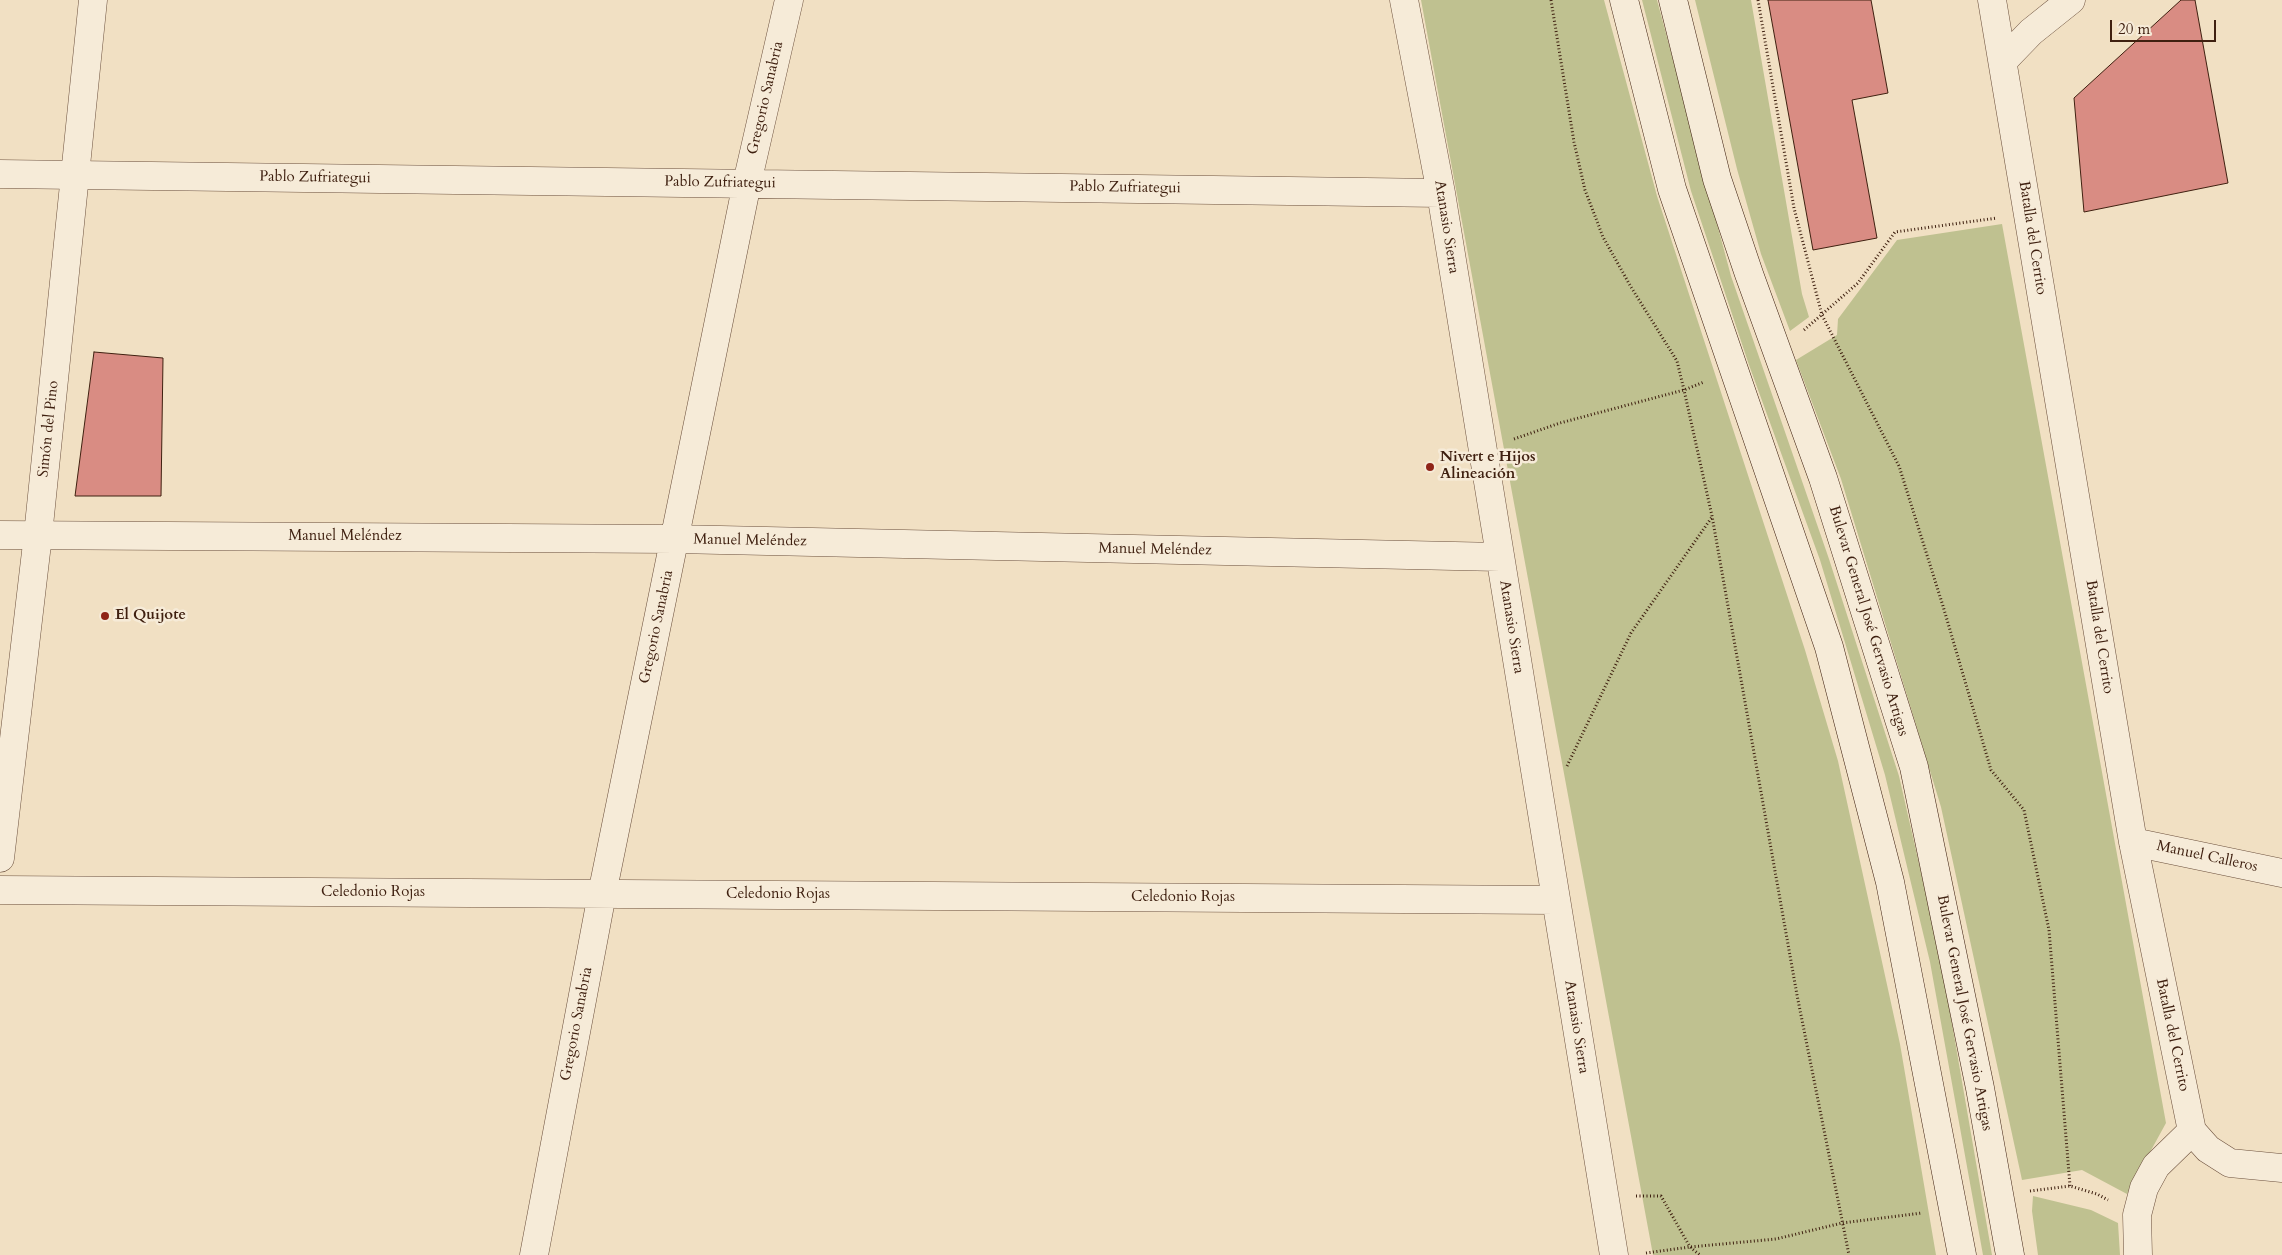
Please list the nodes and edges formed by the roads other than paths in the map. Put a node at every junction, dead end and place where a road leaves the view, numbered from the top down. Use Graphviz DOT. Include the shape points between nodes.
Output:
graph roads {
  1 [pos="93,0"];
  2 [pos="789,0"];
  3 [pos="1404,0"];
  4 [pos="1624,0"];
  5 [pos="1673,0"];
  6 [pos="1992,0"];
  7 [pos="2071,0"];
  8 [pos="2003,61"];
  9 [pos="0,174"];
  10 [pos="74,175"];
  11 [pos="747,183"];
  12 [pos="1441,193"];
  13 [pos="0,535"];
  14 [pos="38,535"];
  15 [pos="675,539"];
  16 [pos="1500,557"];
  17 [pos="2133,842"];
  18 [pos="0,858"];
  19 [pos="2282,873"];
  20 [pos="0,890"];
  21 [pos="602,894"];
  22 [pos="1556,900"];
  23 [pos="2192,1131"];
  24 [pos="2282,1168"];
  25 [pos="534,1255"];
  26 [pos="1614,1255"];
  27 [pos="1962,1255"];
  28 [pos="2010,1255"];
  29 [pos="2138,1255"];
  1 -- 10 [label="street, Simón del Pino"];
  2 -- 11 [label="street, Gregorio Sanabria"];
  3 -- 12 [label="street, Atanasio Sierra"];
  4 -- 27 [label="street" via="1672,189 1829,647 1890,882"];
  5 -- 28 [label="street, Bulevar General José Gervasio Artigas" via="1717,179 1823,478 1914,767 1980,1088"];
  6 -- 8 [label="street, Batalla del Cerrito"];
  7 -- 8 [label="street" via="2031,32"];
  8 -- 17 [label="street, Batalla del Cerrito"];
  9 -- 10 [label="street, Pablo Zufriategui"];
  10 -- 11 [label="street, Pablo Zufriategui"];
  10 -- 14 [label="street, Simón del Pino"];
  11 -- 12 [label="street, Pablo Zufriategui"];
  11 -- 15 [label="street, Gregorio Sanabria"];
  12 -- 16 [label="street, Atanasio Sierra"];
  13 -- 14 [label="street, Manuel Meléndez"];
  14 -- 15 [label="street, Manuel Meléndez"];
  14 -- 18 [label="street, Simón del Pino"];
  15 -- 16 [label="street, Manuel Meléndez"];
  15 -- 21 [label="street, Gregorio Sanabria"];
  16 -- 22 [label="street, Atanasio Sierra"];
  17 -- 19 [label="street, Manuel Calleros"];
  17 -- 23 [label="street, Batalla del Cerrito"];
  20 -- 21 [label="street, Celedonio Rojas"];
  21 -- 22 [label="street, Celedonio Rojas"];
  21 -- 25 [label="street, Gregorio Sanabria"];
  22 -- 26 [label="street, Atanasio Sierra"];
  23 -- 24 [label="street" via="2208,1149 2230,1163"];
  23 -- 29 [label="street" via="2156,1166 2144,1188 2137,1215"];
}
